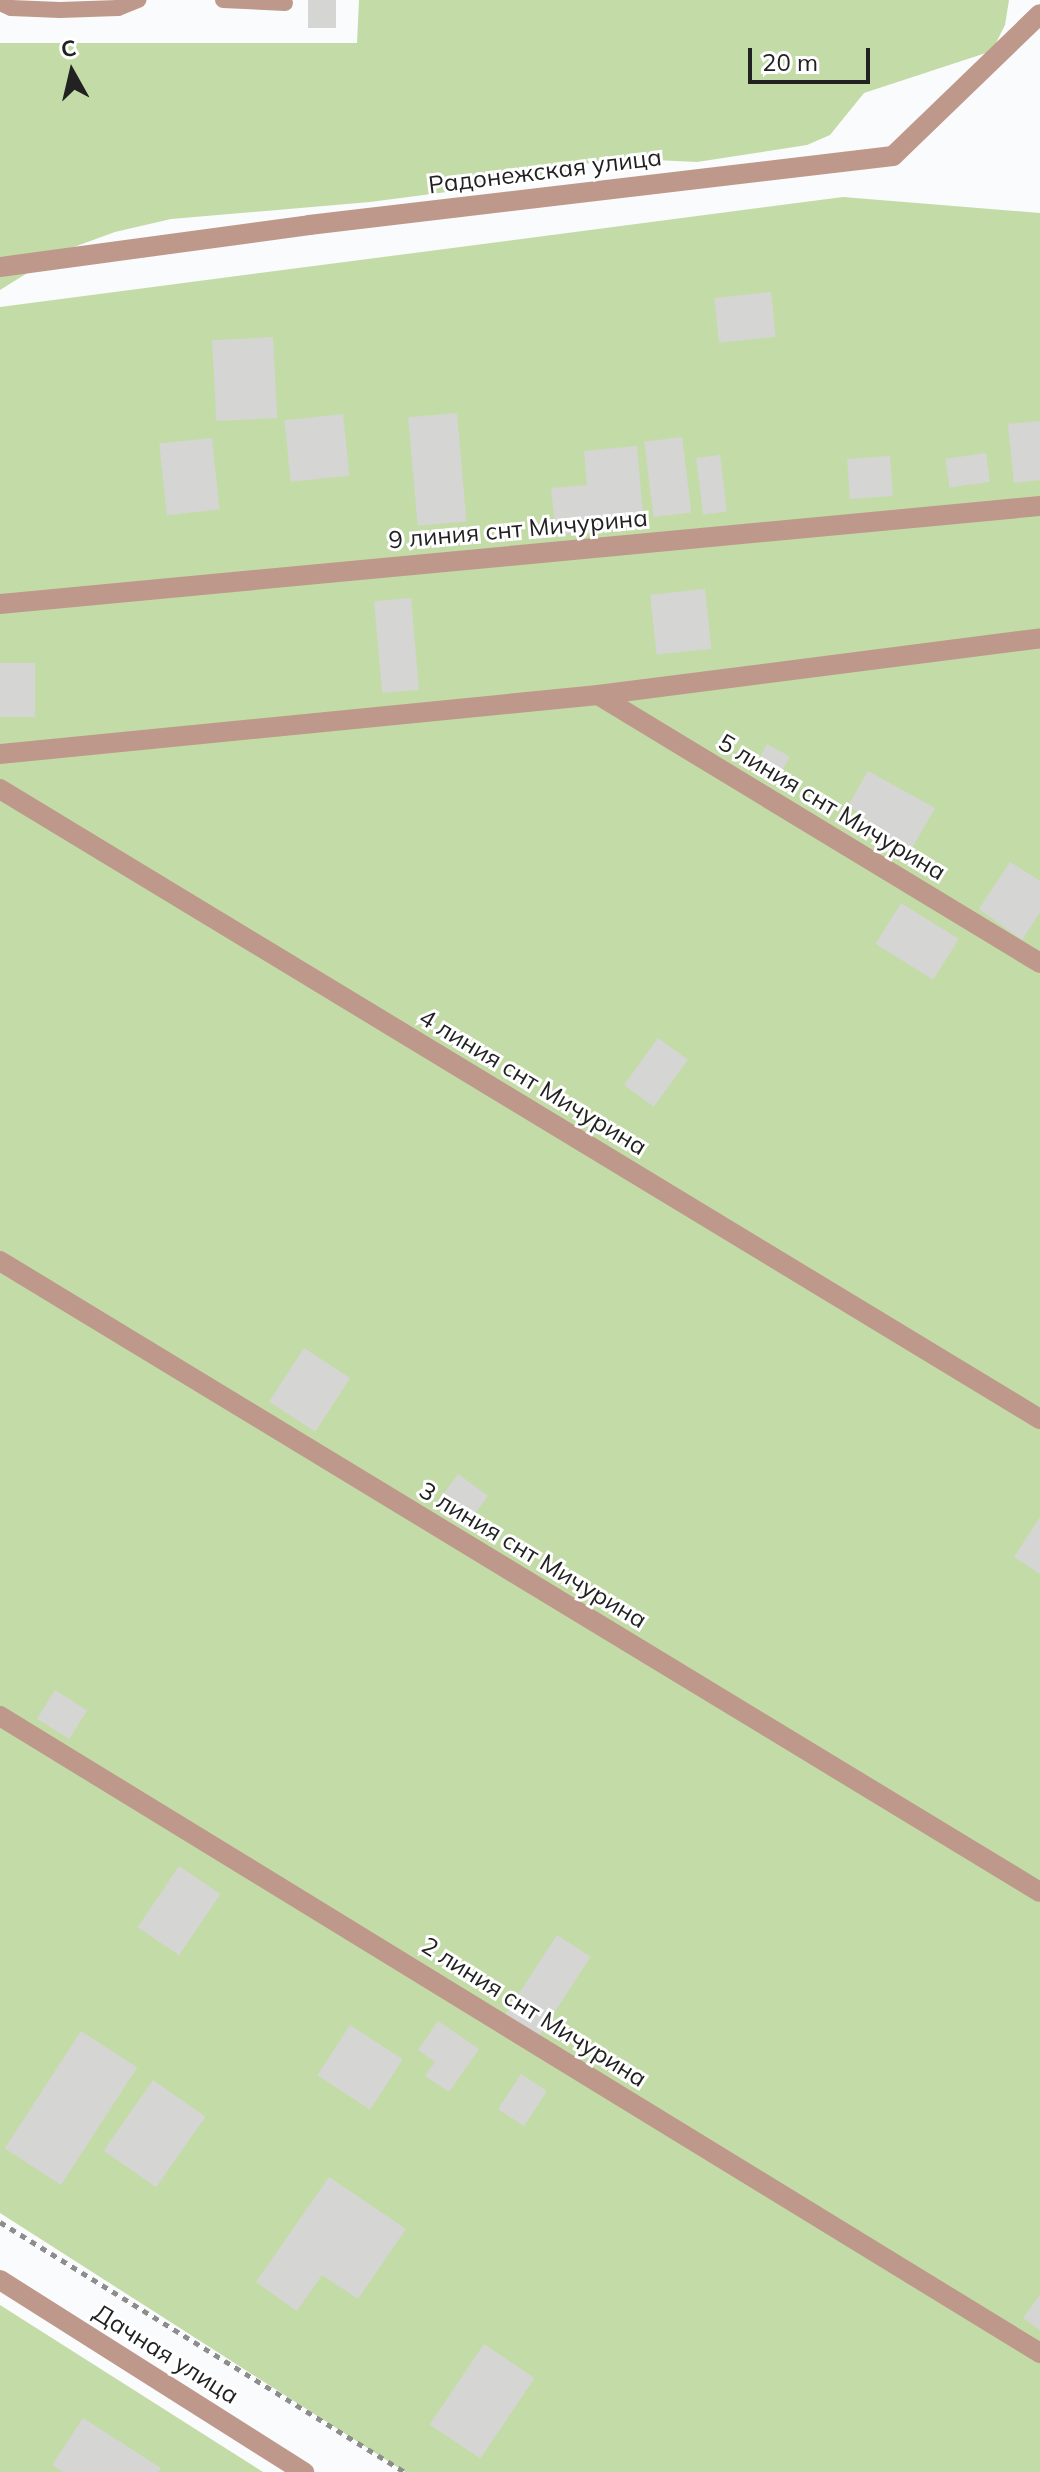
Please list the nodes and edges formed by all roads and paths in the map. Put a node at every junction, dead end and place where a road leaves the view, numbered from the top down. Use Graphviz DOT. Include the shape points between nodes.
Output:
graph roads {
  1 [pos="138,0"];
  2 [pos="223,0"];
  3 [pos="0,3"];
  4 [pos="285,3"];
  5 [pos="1040,14"];
  6 [pos="0,267"];
  7 [pos="1040,506"];
  8 [pos="0,604"];
  9 [pos="1040,638"];
  10 [pos="598,695"];
  11 [pos="0,754"];
  12 [pos="0,789"];
  13 [pos="1040,963"];
  14 [pos="0,1261"];
  15 [pos="1040,1419"];
  16 [pos="0,1716"];
  17 [pos="1040,1892"];
  18 [pos="0,2222"];
  19 [pos="0,2280"];
  20 [pos="1040,2353"];
  21 [pos="304,2472"];
  22 [pos="405,2472"];
  1 -- 3 [label="lane" via="118,8 60,10"];
  2 -- 4 [label="lane"];
  5 -- 6 [label="street, Радонежская улица" via="893,156"];
  7 -- 8 [label="street, 9 линия снт Мичурина"];
  9 -- 10 [label="street"];
  10 -- 11 [label="street"];
  10 -- 13 [label="street, 5 линия снт Мичурина"];
  12 -- 15 [label="street, 4 линия снт Мичурина"];
  14 -- 17 [label="street, 3 линия снт Мичурина"];
  16 -- 20 [label="street, 2 линия снт Мичурина"];
  18 -- 22 [label="path"];
  19 -- 21 [label="street, Дачная улица"];
}
